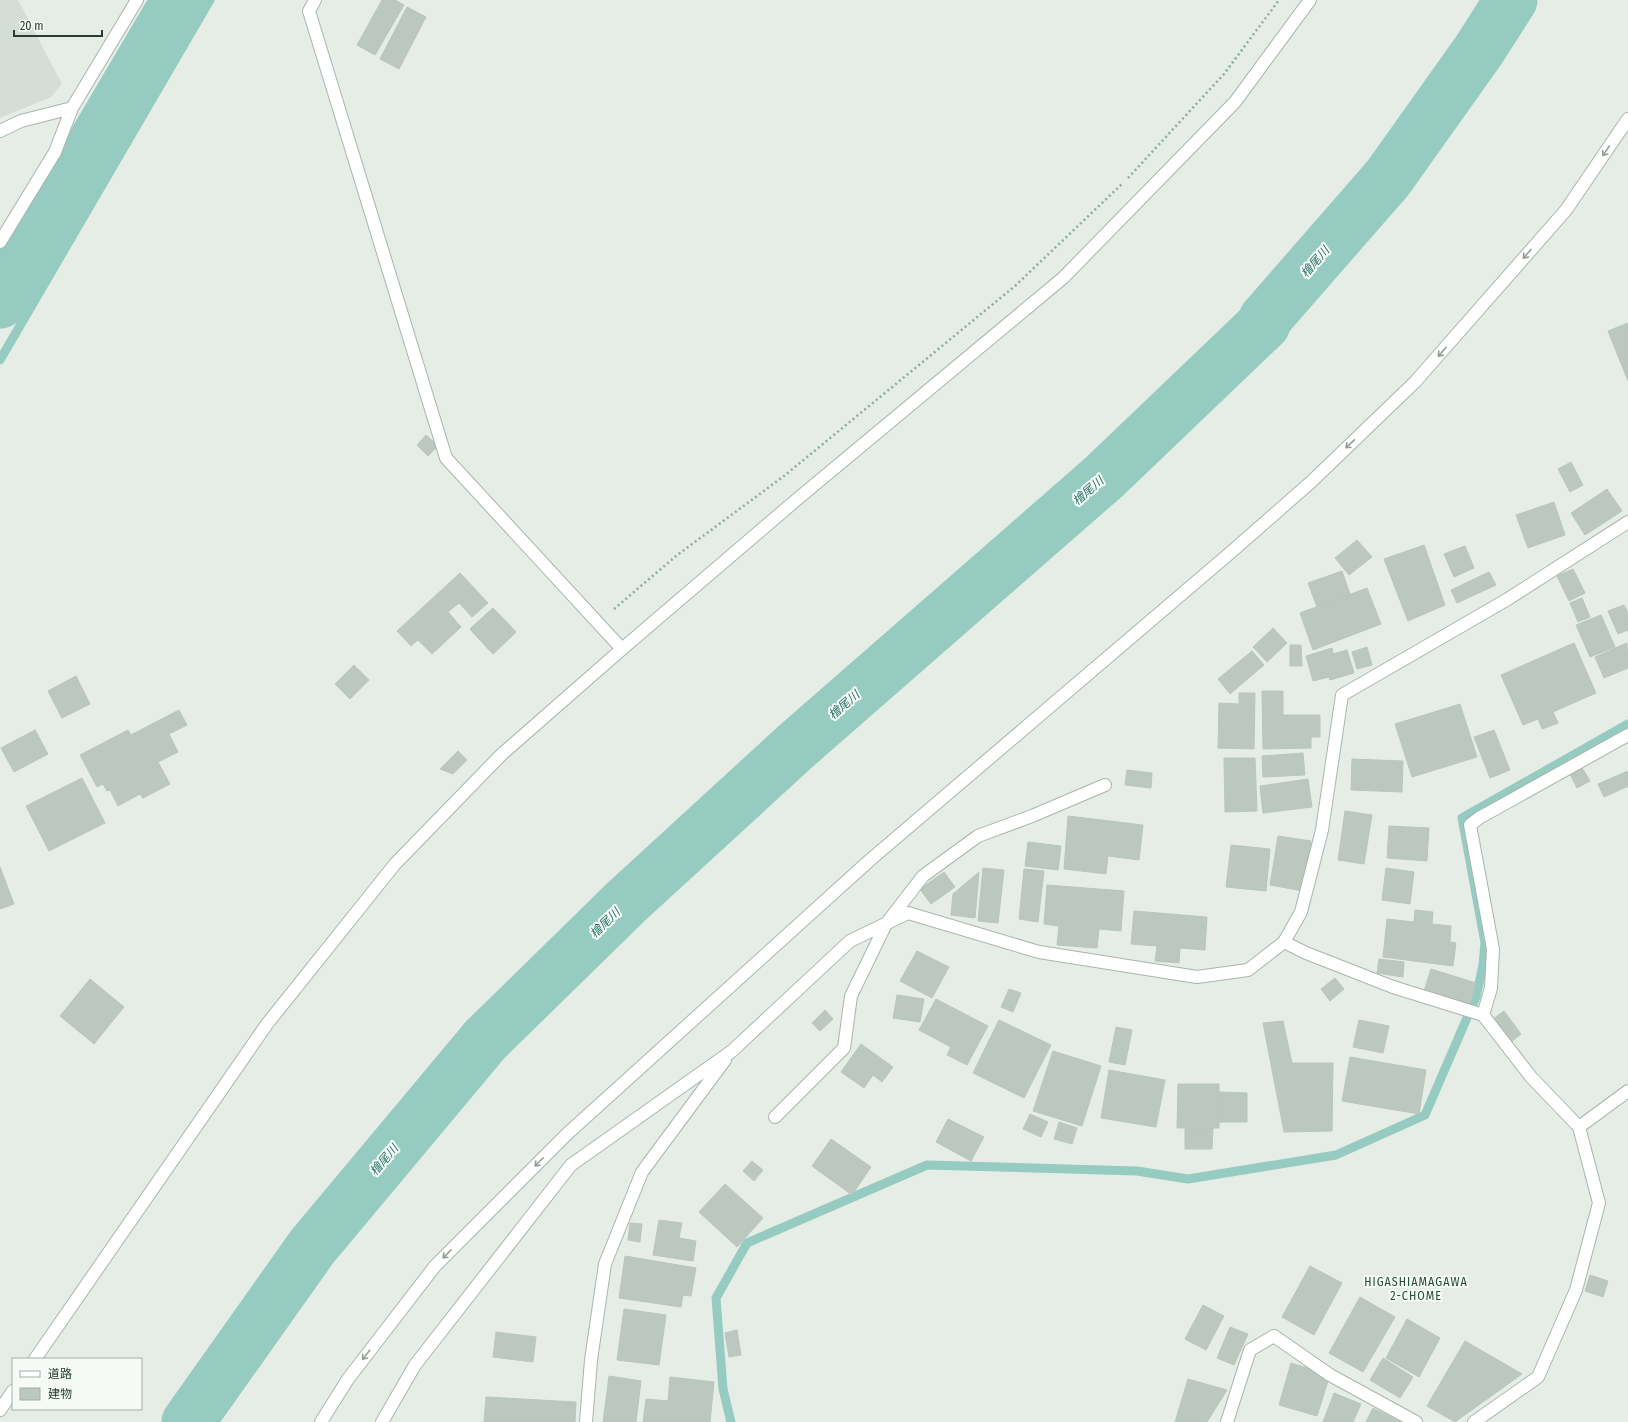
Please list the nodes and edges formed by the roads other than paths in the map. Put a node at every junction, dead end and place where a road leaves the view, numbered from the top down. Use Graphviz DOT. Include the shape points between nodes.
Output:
graph roads {
  1 [pos="137,0"];
  2 [pos="315,0"];
  3 [pos="1310,0"];
  4 [pos="72,108"];
  5 [pos="1628,119"];
  6 [pos="0,131"];
  7 [pos="0,242"];
  8 [pos="1628,522"];
  9 [pos="622,649"];
  10 [pos="1628,735"];
  11 [pos="1105,785"];
  12 [pos="886,924"];
  13 [pos="1284,942"];
  14 [pos="1482,1015"];
  15 [pos="732,1051"];
  16 [pos="1628,1091"];
  17 [pos="775,1117"];
  18 [pos="1579,1127"];
  19 [pos="35,1358"];
  20 [pos="12,1392"];
  21 [pos="0,1410"];
  22 [pos="321,1422"];
  23 [pos="382,1422"];
  24 [pos="586,1422"];
  25 [pos="1228,1422"];
  26 [pos="1416,1422"];
  27 [pos="1474,1422"];
  1 -- 4 [label="street"];
  2 -- 9 [label="street" via="309,11 446,458"];
  3 -- 9 [label="street" via="1235,102 1063,278"];
  4 -- 6 [label="street" via="22,121"];
  4 -- 7 [label="street" via="55,152"];
  5 -- 22 [label="street, one-way" via="1566,210 1416,382 1311,482 870,860 567,1134 435,1266 348,1379"];
  8 -- 13 [label="street" via="1508,599 1342,695 1322,830 1301,912"];
  9 -- 19 [label="street" via="500,756 395,864 267,1024"];
  10 -- 14 [label="street" via="1470,825 1493,949 1492,988"];
  11 -- 12 [label="street" via="978,836 923,876"];
  12 -- 13 [label="street" via="908,913 1039,952 1197,977 1248,970"];
  12 -- 15 [label="street" via="850,941"];
  12 -- 17 [label="street" via="851,996 844,1048"];
  13 -- 14 [label="street" via="1306,954 1393,987"];
  14 -- 18 [label="street" via="1531,1077"];
  15 -- 23 [label="street" via="571,1166 415,1365"];
  15 -- 24 [label="street" via="642,1172 605,1264 590,1360"];
  16 -- 18 [label="street"];
  18 -- 27 [label="street" via="1599,1203 1576,1290 1538,1377"];
  20 -- 21 [label="street"];
  25 -- 26 [label="street" via="1250,1350 1274,1336 1330,1374"];
}
